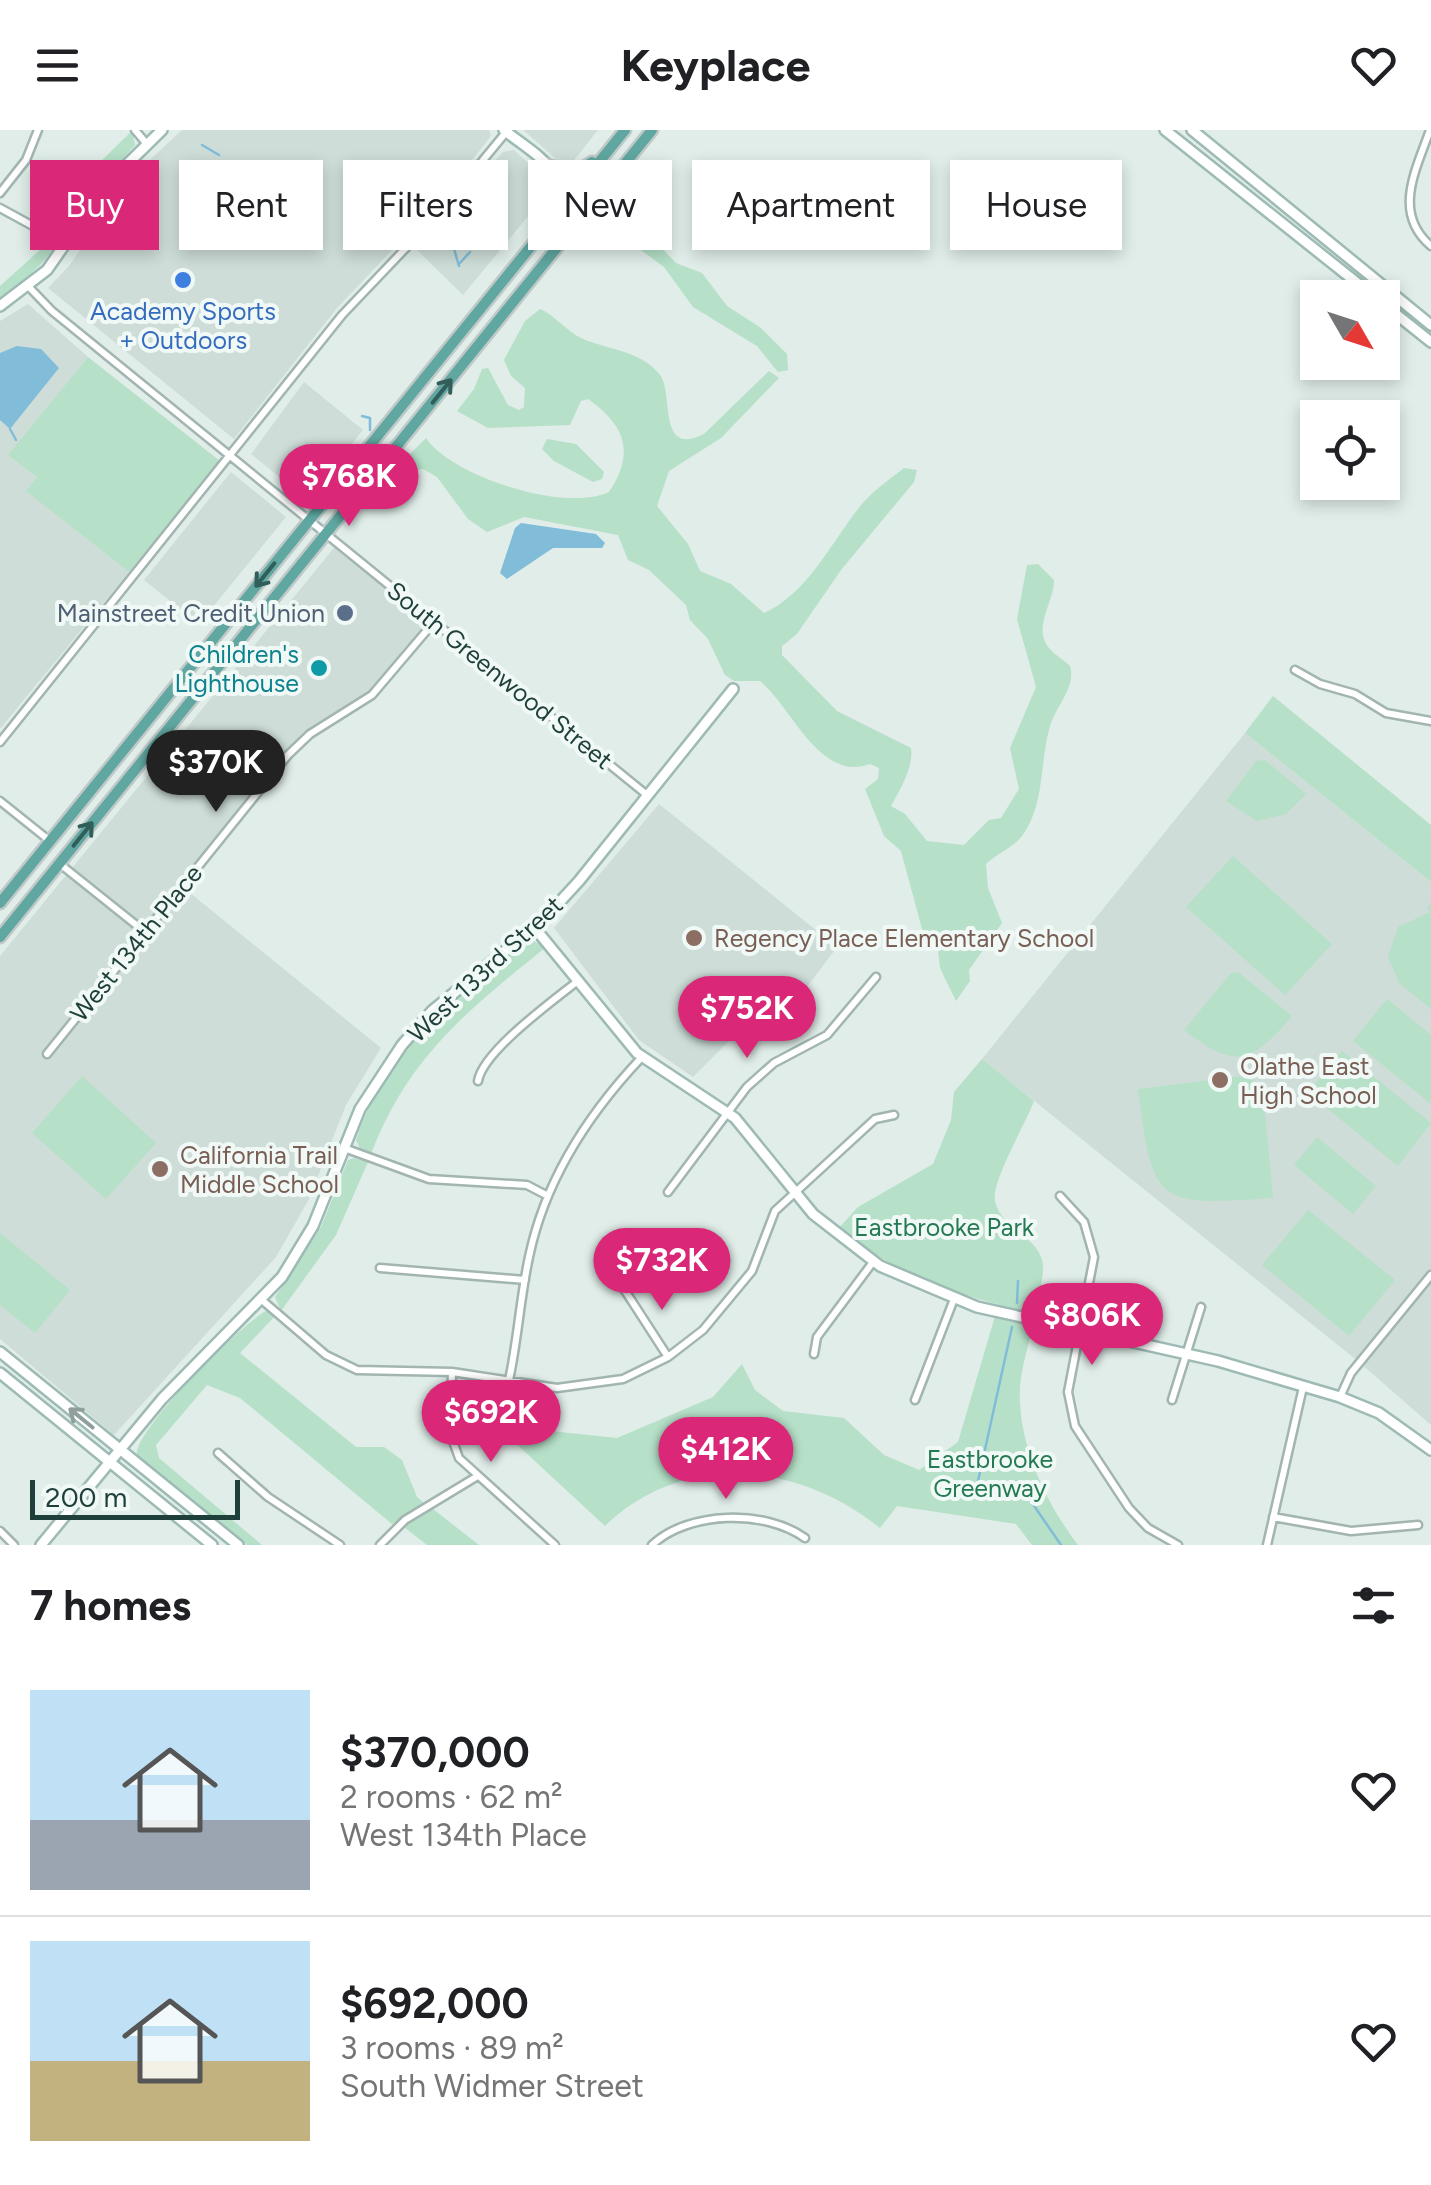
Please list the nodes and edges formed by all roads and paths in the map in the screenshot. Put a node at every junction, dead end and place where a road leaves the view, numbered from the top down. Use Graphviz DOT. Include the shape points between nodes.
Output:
graph roads {
  1 [pos="38,130"];
  2 [pos="135,130"];
  3 [pos="622,130"];
  4 [pos="652,130"];
  5 [pos="1194,130"];
  6 [pos="1430,130"];
  7 [pos="506,131"];
  8 [pos="157,132"];
  9 [pos="1170,132"];
  10 [pos="146,143"];
  11 [pos="1183,145"];
  12 [pos="1422,154"];
  13 [pos="1431,156"];
  14 [pos="542,160"];
  15 [pos="594,160"];
  16 [pos="599,160"];
  17 [pos="0,192"];
  18 [pos="0,208"];
  19 [pos="30,224"];
  20 [pos="1431,246"];
  21 [pos="528,250"];
  22 [pos="1353,280"];
  23 [pos="29,287"];
  24 [pos="0,306"];
  25 [pos="1400,317"];
  26 [pos="1431,324"];
  27 [pos="1429,340"];
  28 [pos="232,456"];
  29 [pos="309,520"];
  30 [pos="326,534"];
  31 [pos="434,622"];
  32 [pos="1296,670"];
  33 [pos="734,689"];
  34 [pos="1431,721"];
  35 [pos="0,742"];
  36 [pos="647,795"];
  37 [pos="0,801"];
  38 [pos="50,841"];
  39 [pos="60,864"];
  40 [pos="0,903"];
  41 [pos="534,927"];
  42 [pos="145,932"];
  43 [pos="0,937"];
  44 [pos="876,977"];
  45 [pos="580,979"];
  46 [pos="47,1054"];
  47 [pos="642,1057"];
  48 [pos="478,1081"];
  49 [pos="728,1112"];
  50 [pos="894,1115"];
  51 [pos="344,1148"];
  52 [pos="668,1192"];
  53 [pos="796,1194"];
  54 [pos="548,1196"];
  55 [pos="1060,1196"];
  56 [pos="873,1262"];
  57 [pos="380,1268"];
  58 [pos="1431,1275"];
  59 [pos="525,1280"];
  60 [pos="624,1289"];
  61 [pos="954,1299"];
  62 [pos="262,1301"];
  63 [pos="1201,1308"];
  64 [pos="1080,1329"];
  65 [pos="0,1352"];
  66 [pos="1186,1352"];
  67 [pos="814,1354"];
  68 [pos="668,1357"];
  69 [pos="452,1372"];
  70 [pos="0,1373"];
  71 [pos="509,1380"];
  72 [pos="1303,1387"];
  73 [pos="1340,1397"];
  74 [pos="915,1400"];
  75 [pos="1172,1400"];
  76 [pos="121,1450"];
  77 [pos="1431,1450"];
  78 [pos="218,1452"];
  79 [pos="110,1462"];
  80 [pos="476,1477"];
  81 [pos="1273,1516"];
  82 [pos="1418,1525"];
  83 [pos="0,1530"];
  84 [pos="805,1538"];
  85 [pos="14,1545"];
  86 [pos="41,1545"];
  87 [pos="212,1545"];
  88 [pos="238,1545"];
  89 [pos="340,1545"];
  90 [pos="380,1545"];
  91 [pos="555,1545"];
  92 [pos="652,1545"];
  93 [pos="1178,1545"];
  94 [pos="1267,1545"];
  1 -- 17 [label="street" via="26,160"];
  2 -- 10 [label="street"];
  3 -- 15 [label="main road"];
  3 -- 16 [label="main road"];
  30 -- 4 [label="main road, one-way"];
  5 -- 11 [label="street"];
  5 -- 26 [label="street"];
  6 -- 12 [label="street"];
  7 -- 14 [label="street"];
  7 -- 28 [label="street" via="442,210 361,292"];
  8 -- 10 [label="street"];
  9 -- 11 [label="street"];
  10 -- 23 [label="street"];
  11 -- 22 [label="street"];
  12 -- 13 [label="street"];
  12 -- 20 [label="street" via="1409,186 1409,209 1412,227"];
  18 -- 19 [label="street"];
  21 -- 29 [label="main road"];
  23 -- 24 [label="street"];
  23 -- 28 [label="street, South Greenwood Street"];
  25 -- 27 [label="street"];
  26 -- 27 [label="street"];
  28 -- 29 [label="street, South Greenwood Street"];
  28 -- 35 [label="street"];
  29 -- 30 [label="street, South Greenwood Street"];
  29 -- 38 [label="main road, one-way"];
  30 -- 31 [label="street, South Greenwood Street"];
  39 -- 30 [label="main road, one-way"];
  31 -- 36 [label="street, South Greenwood Street"];
  31 -- 42 [label="street, West 134th Place" via="363,703 288,755"];
  32 -- 34 [label="street" via="1386,713"];
  33 -- 36 [label="street, West 133rd Street"];
  36 -- 41 [label="street, West 133rd Street"];
  37 -- 38 [label="street"];
  38 -- 40 [label="main road"];
  39 -- 42 [label="street"];
  39 -- 43 [label="main road"];
  41 -- 45 [label="street"];
  41 -- 51 [label="street, West 133rd Street" via="402,1045"];
  42 -- 46 [label="street, West 134th Place"];
  44 -- 49 [label="street" via="827,1035 761,1073"];
  45 -- 47 [label="street"];
  45 -- 48 [label="street" via="494,1052"];
  47 -- 49 [label="street"];
  47 -- 54 [label="street" via="584,1128"];
  49 -- 52 [label="street"];
  49 -- 53 [label="street"];
  50 -- 53 [label="street" via="867,1126"];
  51 -- 54 [label="street" via="429,1178 520,1184"];
  51 -- 62 [label="street, West 133rd Street" via="308,1235"];
  53 -- 56 [label="street"];
  53 -- 68 [label="street" via="770,1217 741,1287 694,1339"];
  54 -- 59 [label="street"];
  55 -- 64 [label="street" via="1084,1222 1092,1246 1094,1273"];
  56 -- 61 [label="street"];
  56 -- 67 [label="street" via="817,1337"];
  57 -- 59 [label="street"];
  58 -- 73 [label="street" via="1351,1373"];
  59 -- 71 [label="street"];
  60 -- 68 [label="street"];
  61 -- 64 [label="street"];
  61 -- 74 [label="street"];
  62 -- 69 [label="street" via="345,1366"];
  62 -- 76 [label="street, West 133rd Street" via="179,1381"];
  63 -- 66 [label="street"];
  64 -- 66 [label="street"];
  64 -- 93 [label="street" via="1068,1392 1079,1436 1140,1521"];
  76 -- 65 [label="street, one-way"];
  66 -- 72 [label="street"];
  66 -- 75 [label="street"];
  68 -- 71 [label="street" via="597,1386"];
  69 -- 71 [label="street"];
  69 -- 80 [label="street" via="451,1440"];
  70 -- 79 [label="street"];
  72 -- 73 [label="street"];
  72 -- 81 [label="street"];
  73 -- 77 [label="street" via="1379,1412"];
  76 -- 79 [label="street, West 133rd Street"];
  76 -- 88 [label="street"];
  78 -- 89 [label="street" via="268,1497"];
  79 -- 86 [label="street, West 133rd Street"];
  79 -- 87 [label="street"];
  80 -- 90 [label="street" via="406,1520"];
  80 -- 91 [label="street"];
  81 -- 82 [label="street" via="1351,1531"];
  81 -- 94 [label="street"];
  83 -- 85 [label="street"];
  84 -- 92 [label="street" via="777,1524 739,1520 687,1524"];
}
